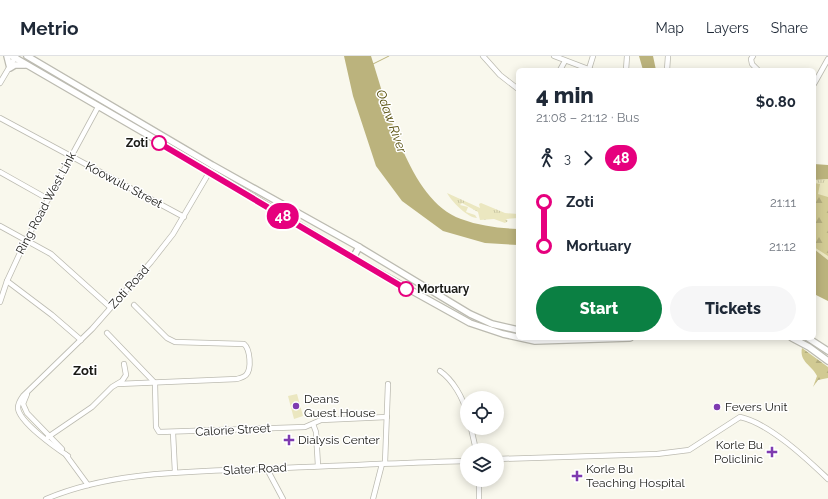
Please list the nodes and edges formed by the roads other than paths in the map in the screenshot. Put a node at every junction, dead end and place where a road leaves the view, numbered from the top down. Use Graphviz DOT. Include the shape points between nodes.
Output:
graph roads {
  1 [pos="6,56"];
  2 [pos="26,56"];
  3 [pos="483,56"];
  4 [pos="554,56"];
  5 [pos="593,56"];
  6 [pos="627,56"];
  7 [pos="668,56"];
  8 [pos="753,56"];
  9 [pos="15,57"];
  10 [pos="828,59"];
  11 [pos="565,61"];
  12 [pos="27,66"];
  13 [pos="10,68"];
  14 [pos="561,68"];
  15 [pos="584,68"];
  16 [pos="590,68"];
  17 [pos="626,68"];
  18 [pos="667,68"];
  19 [pos="756,68"];
  20 [pos="56,73"];
  21 [pos="816,80"];
  22 [pos="0,84"];
  23 [pos="516,87"];
  24 [pos="98,107"];
  25 [pos="0,118"];
  26 [pos="70,157"];
  27 [pos="210,171"];
  28 [pos="0,172"];
  29 [pos="48,199"];
  30 [pos="184,217"];
  31 [pos="0,226"];
  32 [pos="26,240"];
  33 [pos="359,247"];
  34 [pos="353,258"];
  35 [pos="7,281"];
  36 [pos="0,302"];
  37 [pos="134,305"];
  38 [pos="110,307"];
  39 [pos="516,330"];
  40 [pos="107,333"];
  41 [pos="516,337"];
  42 [pos="81,340"];
  43 [pos="527,340"];
  44 [pos="582,340"];
  45 [pos="796,340"];
  46 [pos="811,340"];
  47 [pos="828,351"];
  48 [pos="828,361"];
  49 [pos="124,364"];
  50 [pos="440,371"];
  51 [pos="155,383"];
  52 [pos="118,384"];
  53 [pos="388,384"];
  54 [pos="31,390"];
  55 [pos="460,395"];
  56 [pos="387,417"];
  57 [pos="313,424"];
  58 [pos="173,433"];
  59 [pos="50,436"];
  60 [pos="45,440"];
  61 [pos="68,456"];
  62 [pos="504,459"];
  63 [pos="460,461"];
  64 [pos="383,464"];
  65 [pos="318,466"];
  66 [pos="267,468"];
  67 [pos="175,472"];
  68 [pos="828,479"];
  69 [pos="88,484"];
  70 [pos="479,487"];
  71 [pos="46,499"];
  72 [pos="283,499"];
  73 [pos="373,499"];
  74 [pos="479,499"];
  1 -- 13 [label="main road"];
  2 -- 20 [label="main road"];
  3 -- 23 [label="street" via="500,75"];
  4 -- 11 [label="street"];
  5 -- 16 [label="street"];
  6 -- 17 [label="street"];
  7 -- 18 [label="street"];
  8 -- 19 [label="street" via="752,64"];
  9 -- 12 [label="main road"];
  9 -- 13 [label="street"];
  9 -- 20 [label="main road"];
  10 -- 21 [label="street"];
  11 -- 14 [label="street"];
  11 -- 15 [label="street"];
  12 -- 13 [label="main road" via="21,64"];
  12 -- 24 [label="main road"];
  13 -- 22 [label="street"];
  20 -- 33 [label="main road" via="212,165"];
  24 -- 26 [label="street, Ring Road West Link"];
  24 -- 27 [label="main road"];
  25 -- 26 [label="street, Koowulu Street"];
  26 -- 29 [label="street, Ring Road West Link"];
  26 -- 30 [label="street, Koowulu Street"];
  27 -- 30 [label="street, Zoti Road"];
  27 -- 34 [label="main road"];
  28 -- 29 [label="street"];
  29 -- 32 [label="street, Ring Road West Link"];
  30 -- 38 [label="street, Zoti Road" via="152,262"];
  31 -- 32 [label="street"];
  32 -- 35 [label="street, Ring Road West Link"];
  32 -- 38 [label="street" via="51,254"];
  33 -- 34 [label="main road"];
  33 -- 39 [label="main road" via="470,314 492,324"];
  34 -- 41 [label="main road" via="470,322"];
  35 -- 36 [label="street, Ring Road West Link"];
  35 -- 42 [label="street"];
  37 -- 51 [label="street" via="167,338 175,342 240,343 249,351 249,371 241,378"];
  38 -- 42 [label="street, Zoti Road"];
  40 -- 51 [label="street"];
  42 -- 54 [label="street, Zoti Road"];
  43 -- 44 [label="main road"];
  45 -- 48 [label="main road"];
  46 -- 47 [label="main road"];
  49 -- 52 [label="street" via="126,375"];
  50 -- 55 [label="street" via="446,375"];
  51 -- 52 [label="street"];
  51 -- 58 [label="street" via="157,430"];
  52 -- 59 [label="street" via="92,407"];
  53 -- 56 [label="street"];
  54 -- 59 [label="street, Zoti Road" via="25,398 24,409"];
  54 -- 60 [label="street, Zoti Road" via="19,402 19,413"];
  56 -- 57 [label="street, Calorie Street" via="322,420"];
  56 -- 64 [label="street"];
  57 -- 58 [label="street, Calorie Street" via="305,427"];
  57 -- 65 [label="street" via="316,432"];
  58 -- 67 [label="street"];
  59 -- 60 [label="street"];
  59 -- 61 [label="street, Zoti Road"];
  60 -- 61 [label="street, Zoti Road"];
  61 -- 69 [label="street, Zoti Road"];
  62 -- 68 [label="street" via="684,451 740,417 765,428 787,443"];
  63 -- 64 [label="street, Slater Road"];
  64 -- 65 [label="street, Slater Road"];
  64 -- 73 [label="street"];
  65 -- 66 [label="street, Slater Road"];
  66 -- 67 [label="street, Slater Road"];
  66 -- 72 [label="street"];
  67 -- 69 [label="street, Slater Road"];
  69 -- 71 [label="street, Slater Road"];
  70 -- 74 [label="street"];
}
